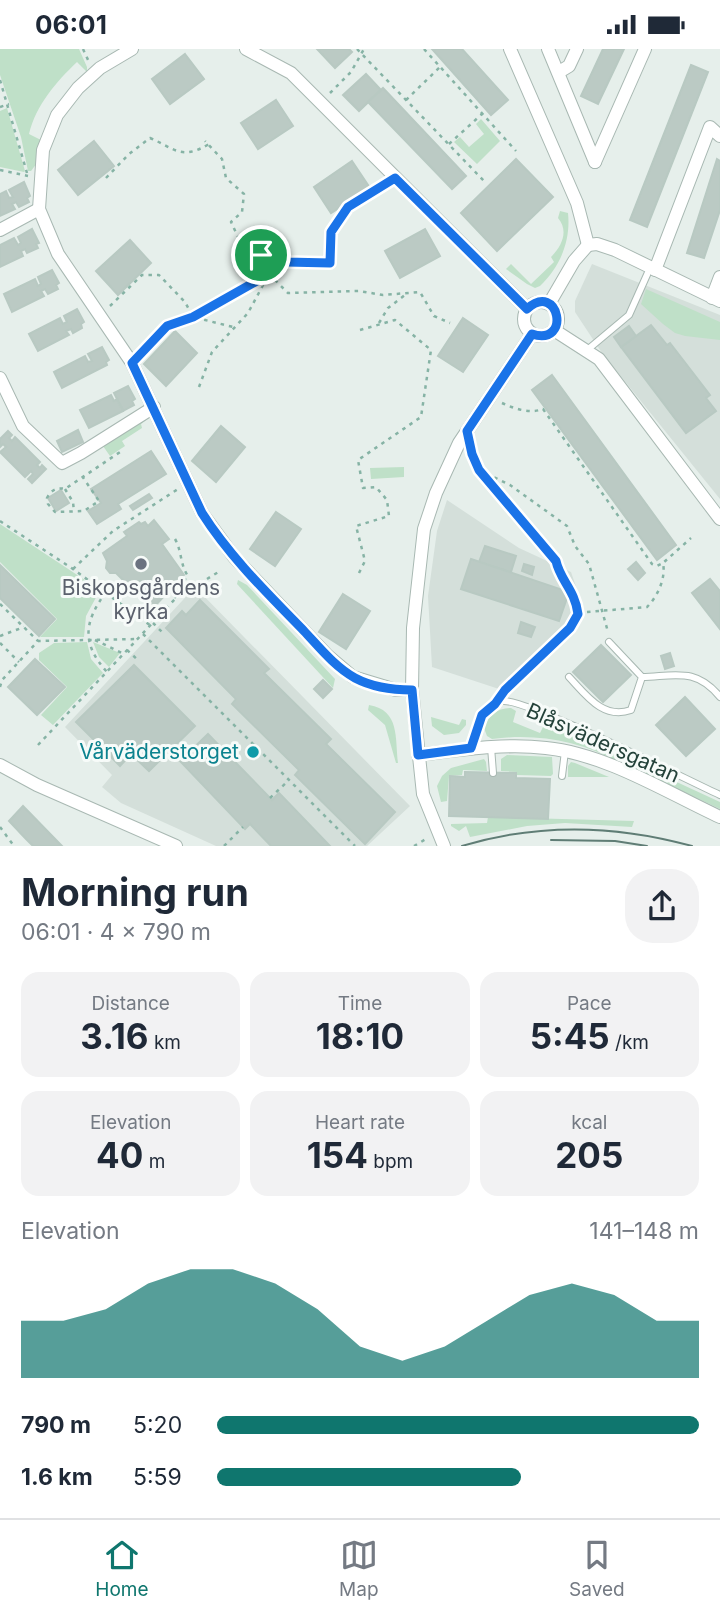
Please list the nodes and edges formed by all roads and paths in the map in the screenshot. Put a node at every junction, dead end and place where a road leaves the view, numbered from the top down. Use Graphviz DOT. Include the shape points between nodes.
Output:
graph roads {
  1 [pos="132,49"];
  2 [pos="246,49"];
  3 [pos="356,49"];
  4 [pos="364,49"];
  5 [pos="424,49"];
  6 [pos="510,49"];
  7 [pos="548,49"];
  8 [pos="577,49"];
  9 [pos="645,49"];
  10 [pos="360,53"];
  11 [pos="440,67"];
  12 [pos="559,72"];
  13 [pos="0,80"];
  14 [pos="2,94"];
  15 [pos="406,100"];
  16 [pos="320,103"];
  17 [pos="9,104"];
  18 [pos="0,107"];
  19 [pos="482,114"];
  20 [pos="720,136"];
  21 [pos="449,144"];
  22 [pos="516,151"];
  23 [pos="0,170"];
  24 [pos="106,178"];
  25 [pos="395,178"];
  26 [pos="484,181"];
  27 [pos="39,209"];
  28 [pos="0,230"];
  29 [pos="588,245"];
  30 [pos="261,255"];
  31 [pos="286,262"];
  32 [pos="652,269"];
  33 [pos="269,274"];
  34 [pos="720,277"];
  35 [pos="407,293"];
  36 [pos="716,299"];
  37 [pos="549,304"];
  38 [pos="527,309"];
  39 [pos="100,316"];
  40 [pos="193,317"];
  41 [pos="379,323"];
  42 [pos="450,323"];
  43 [pos="235,328"];
  44 [pos="360,330"];
  45 [pos="554,330"];
  46 [pos="532,334"];
  47 [pos="586,351"];
  48 [pos="132,363"];
  49 [pos="0,378"];
  50 [pos="200,387"];
  51 [pos="490,394"];
  52 [pos="154,407"];
  53 [pos="467,431"];
  54 [pos="123,450"];
  55 [pos="479,470"];
  56 [pos="82,476"];
  57 [pos="188,482"];
  58 [pos="65,489"];
  59 [pos="74,512"];
  60 [pos="720,519"];
  61 [pos="0,521"];
  62 [pos="691,538"];
  63 [pos="175,539"];
  64 [pos="663,563"];
  65 [pos="72,569"];
  66 [pos="558,569"];
  67 [pos="220,571"];
  68 [pos="359,573"];
  69 [pos="106,592"];
  70 [pos="176,598"];
  71 [pos="0,604"];
  72 [pos="593,610"];
  73 [pos="602,610"];
  74 [pos="152,624"];
  75 [pos="24,627"];
  76 [pos="162,632"];
  77 [pos="143,633"];
  78 [pos="0,636"];
  79 [pos="90,639"];
  80 [pos="137,639"];
  81 [pos="38,641"];
  82 [pos="609,642"];
  83 [pos="0,643"];
  84 [pos="126,652"];
  85 [pos="138,660"];
  86 [pos="19,662"];
  87 [pos="107,672"];
  88 [pos="569,677"];
  89 [pos="642,677"];
  90 [pos="1,680"];
  91 [pos="0,687"];
  92 [pos="412,690"];
  93 [pos="720,697"];
  94 [pos="495,704"];
  95 [pos="38,745"];
  96 [pos="491,747"];
  97 [pos="471,748"];
  98 [pos="565,751"];
  99 [pos="418,755"];
  100 [pos="0,765"];
  101 [pos="493,773"];
  102 [pos="562,776"];
  103 [pos="288,781"];
  104 [pos="720,795"];
  105 [pos="270,798"];
  106 [pos="720,817"];
  107 [pos="0,827"];
  108 [pos="243,827"];
  109 [pos="437,833"];
  110 [pos="14,846"];
  111 [pos="176,846"];
  112 [pos="224,846"];
  113 [pos="355,846"];
  114 [pos="414,846"];
  115 [pos="444,846"];
  1 -- 27 [label="street" via="100,68 57,115 43,150"];
  2 -- 16 [label="street" via="291,73"];
  3 -- 10 [label="path"];
  4 -- 10 [label="path"];
  5 -- 11 [label="path"];
  6 -- 29 [label="street" via="577,203"];
  7 -- 12 [label="street"];
  8 -- 12 [label="street" via="569,66"];
  9 -- 12 [label="street" via="595,162"];
  10 -- 15 [label="path"];
  10 -- 16 [label="path" via="351,72"];
  11 -- 15 [label="path"];
  11 -- 19 [label="path"];
  13 -- 14 [label="path"];
  14 -- 17 [label="path"];
  15 -- 21 [label="path"];
  16 -- 25 [label="street"];
  17 -- 18 [label="path"];
  17 -- 23 [label="path" via="28,176"];
  19 -- 21 [label="path"];
  19 -- 22 [label="path"];
  20 -- 32 [label="street" via="710,127"];
  21 -- 26 [label="path"];
  24 -- 30 [label="path" via="150,138 182,153 207,143 222,159 226,178 244,194 242,212 231,222 246,254"];
  25 -- 31 [label="path" via="348,207 331,232 330,263"];
  25 -- 38 [label="street"];
  27 -- 28 [label="street"];
  27 -- 39 [label="street" via="58,254"];
  29 -- 32 [label="street" via="605,246"];
  29 -- 37 [label="street"];
  30 -- 31 [label="path"];
  30 -- 33 [label="path"];
  31 -- 33 [label="path"];
  32 -- 36 [label="street"];
  32 -- 47 [label="lane" via="629,314"];
  33 -- 35 [label="path" via="288,293"];
  33 -- 40 [label="path"];
  33 -- 43 [label="path"];
  34 -- 36 [label="street"];
  35 -- 41 [label="path" via="388,308"];
  35 -- 42 [label="path" via="420,292 434,316"];
  37 -- 38 [label="street" via="537,302"];
  37 -- 45 [label="street" via="558,318"];
  38 -- 46 [label="street" via="524,321"];
  39 -- 40 [label="path" via="142,275 159,275"];
  39 -- 48 [label="street"];
  40 -- 43 [label="path"];
  40 -- 48 [label="path" via="167,326"];
  41 -- 44 [label="path"];
  41 -- 68 [label="path" via="395,320 431,350 421,418 358,460 363,488 376,487 387,501 389,516 356,526 365,561"];
  43 -- 50 [label="path" via="212,352"];
  45 -- 46 [label="street"];
  45 -- 47 [label="street"];
  46 -- 51 [label="street"];
  47 -- 60 [label="street" via="598,359"];
  48 -- 52 [label="street"];
  49 -- 52 [label="street" via="23,426 62,463"];
  51 -- 53 [label="street"];
  51 -- 64 [label="path" via="514,409 543,409 652,564"];
  52 -- 57 [label="street"];
  53 -- 55 [label="path"];
  53 -- 92 [label="street" via="424,529 413,628"];
  54 -- 56 [label="path"];
  55 -- 66 [label="path" via="533,531"];
  55 -- 73 [label="path" via="510,485 567,526 589,564"];
  56 -- 58 [label="path"];
  56 -- 59 [label="path" via="99,501"];
  57 -- 65 [label="path" via="113,531"];
  57 -- 92 [label="street" via="220,539 327,655 362,681"];
  58 -- 59 [label="path"];
  58 -- 59 [label="path" via="51,492 48,504 55,512"];
  61 -- 65 [label="path"];
  62 -- 64 [label="path"];
  63 -- 70 [label="path" via="188,576 172,593"];
  64 -- 73 [label="path" via="661,584 647,607"];
  65 -- 69 [label="path"];
  66 -- 94 [label="lane" via="572,589 578,614 575,621"];
  67 -- 70 [label="path"];
  69 -- 74 [label="path"];
  69 -- 79 [label="path" via="90,619"];
  70 -- 74 [label="path"];
  71 -- 75 [label="path"];
  72 -- 73 [label="path"];
  73 -- 82 [label="path"];
  74 -- 76 [label="path"];
  74 -- 77 [label="path"];
  75 -- 78 [label="path"];
  75 -- 81 [label="path"];
  77 -- 80 [label="path"];
  77 -- 103 [label="path"];
  79 -- 80 [label="path"];
  79 -- 81 [label="path"];
  79 -- 84 [label="path"];
  79 -- 87 [label="path" via="96,659"];
  80 -- 84 [label="path"];
  81 -- 86 [label="path"];
  82 -- 89 [label="lane"];
  83 -- 86 [label="path"];
  84 -- 85 [label="path"];
  84 -- 87 [label="path"];
  86 -- 90 [label="path"];
  87 -- 95 [label="path"];
  88 -- 89 [label="lane" via="600,709 621,714 631,710"];
  89 -- 93 [label="lane" via="692,676"];
  90 -- 91 [label="path"];
  92 -- 99 [label="street"];
  94 -- 97 [label="lane" via="482,715"];
  94 -- 104 [label="lane, Blåsvädersgatan" via="507,701 552,717"];
  96 -- 97 [label="street, Blåsvädersgatan"];
  96 -- 98 [label="street, Blåsvädersgatan"];
  96 -- 101 [label="lane"];
  97 -- 99 [label="street, Blåsvädersgatan"];
  98 -- 102 [label="lane"];
  98 -- 106 [label="street, Blåsvädersgatan" via="618,769"];
  99 -- 109 [label="street" via="423,794"];
  100 -- 111 [label="street"];
  103 -- 105 [label="path"];
  103 -- 113 [label="path"];
  107 -- 110 [label="path"];
  108 -- 112 [label="path"];
  109 -- 114 [label="path"];
  109 -- 115 [label="street"];
}
